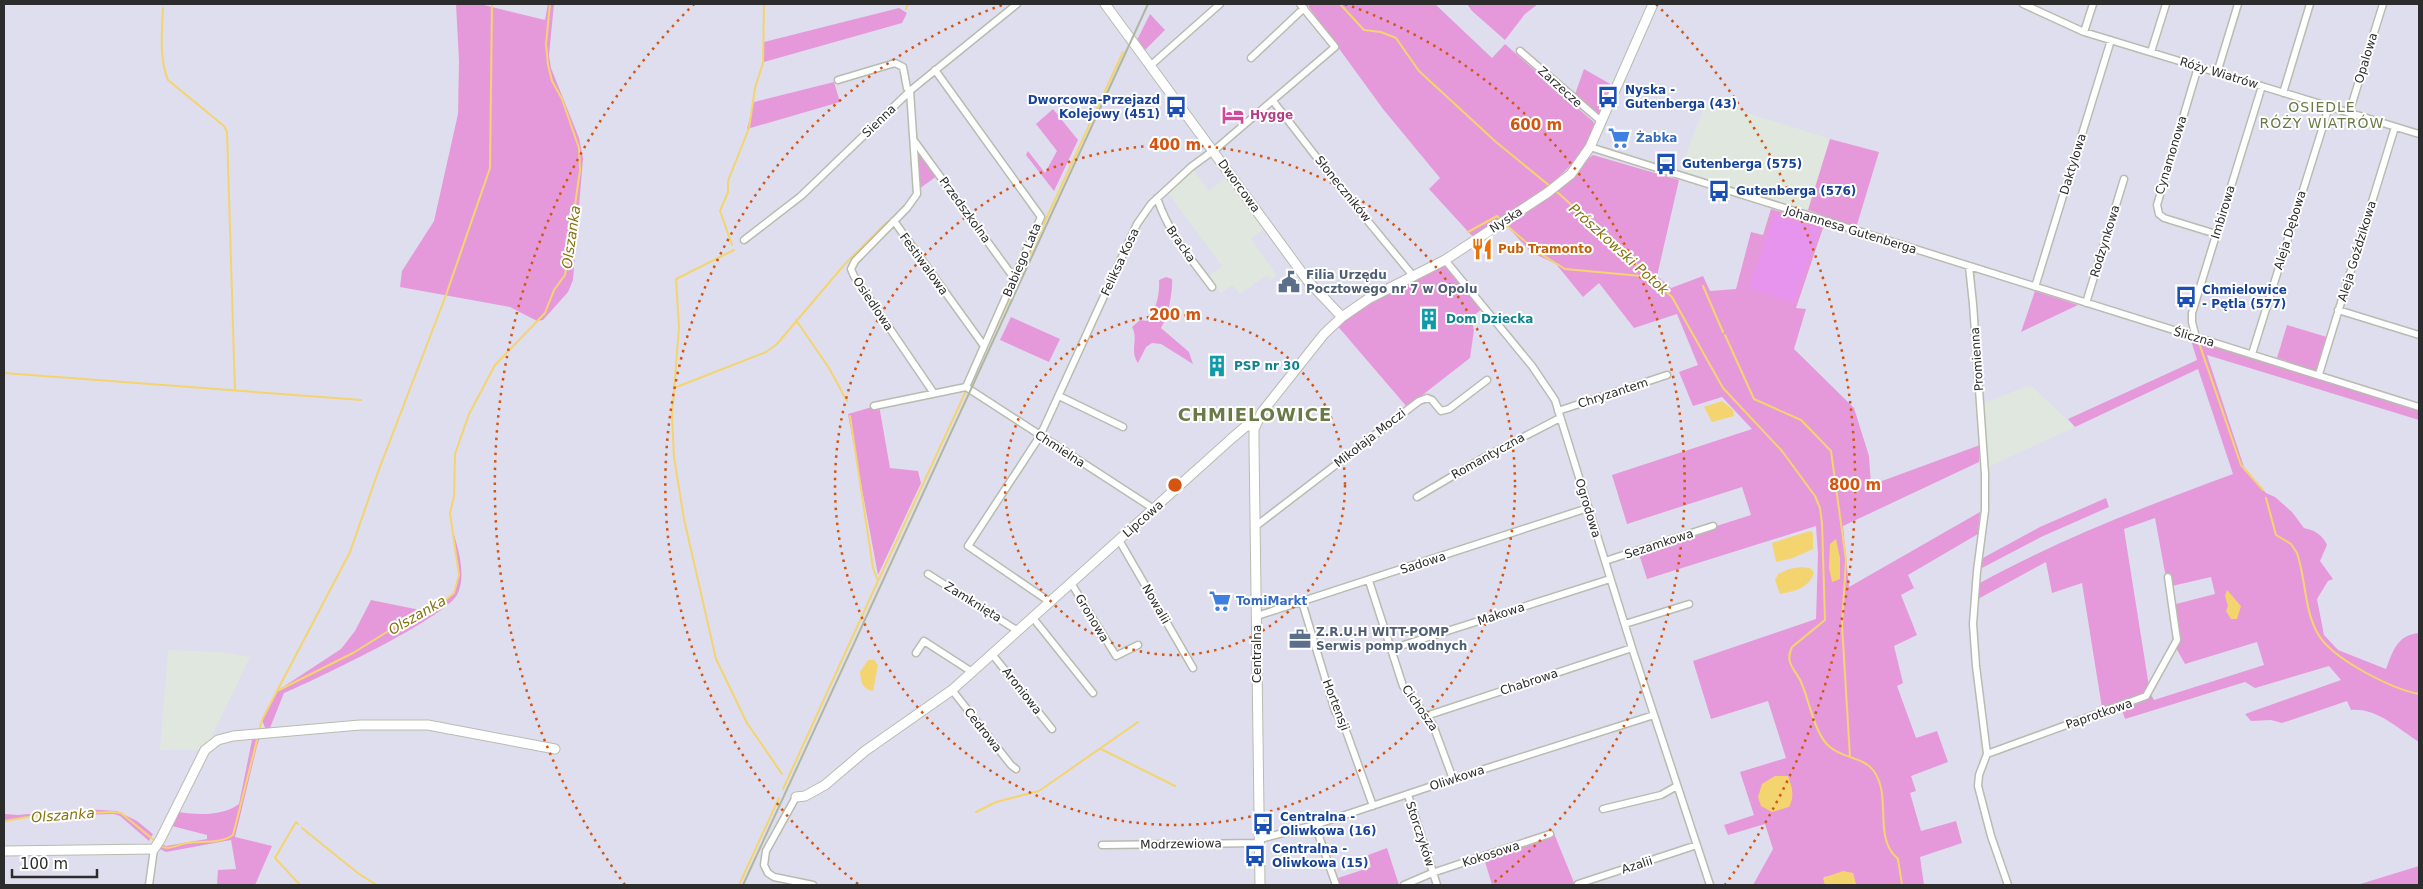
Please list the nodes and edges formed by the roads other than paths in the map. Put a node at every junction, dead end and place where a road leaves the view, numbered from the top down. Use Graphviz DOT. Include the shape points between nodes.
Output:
graph roads {
  1 [pos="1017,4"];
  2 [pos="1105,4"];
  3 [pos="1220,4"];
  4 [pos="1653,4"];
  5 [pos="2023,4"];
  6 [pos="2093,4"];
  7 [pos="2166,4"];
  8 [pos="2238,4"];
  9 [pos="2310,4"];
  10 [pos="2383,4"];
  11 [pos="1302,6"];
  12 [pos="2084,32"];
  13 [pos="2110,40"];
  14 [pos="1520,51"];
  15 [pos="2151,52"];
  16 [pos="1251,58"];
  17 [pos="1150,66"];
  18 [pos="2198,67"];
  19 [pos="935,70"];
  20 [pos="2217,73"];
  21 [pos="838,80"];
  22 [pos="2262,86"];
  23 [pos="910,91"];
  24 [pos="2284,93"];
  25 [pos="1273,101"];
  26 [pos="2328,107"];
  27 [pos="2349,113"];
  28 [pos="1602,122"];
  29 [pos="2395,127"];
  30 [pos="2419,134"];
  31 [pos="915,142"];
  32 [pos="1590,147"];
  33 [pos="1213,151"];
  34 [pos="2124,179"];
  35 [pos="1157,198"];
  36 [pos="894,221"];
  37 [pos="2216,234"];
  38 [pos="744,240"];
  39 [pos="1445,260"];
  40 [pos="1969,266"];
  41 [pos="1414,277"];
  42 [pos="1014,278"];
  43 [pos="1212,287"];
  44 [pos="2035,287"];
  45 [pos="2086,304"];
  46 [pos="2338,310"];
  47 [pos="1342,317"];
  48 [pos="2419,335"];
  49 [pos="2196,338"];
  50 [pos="984,346"];
  51 [pos="2252,354"];
  52 [pos="2319,374"];
  53 [pos="1667,375"];
  54 [pos="1487,380"];
  55 [pos="966,387"];
  56 [pos="933,392"];
  57 [pos="1059,396"];
  58 [pos="874,406"];
  59 [pos="2419,407"];
  60 [pos="1559,415"];
  61 [pos="1256,424"];
  62 [pos="1123,427"];
  63 [pos="1040,436"];
  64 [pos="1418,497"];
  65 [pos="1588,508"];
  66 [pos="1154,509"];
  67 [pos="1256,526"];
  68 [pos="1713,526"];
  69 [pos="1119,540"];
  70 [pos="1605,561"];
  71 [pos="928,574"];
  72 [pos="2168,577"];
  73 [pos="1610,579"];
  74 [pos="1370,581"];
  75 [pos="1071,583"];
  76 [pos="1050,602"];
  77 [pos="1302,602"];
  78 [pos="1689,604"];
  79 [pos="1257,616"];
  80 [pos="1033,618"];
  81 [pos="1624,624"];
  82 [pos="1018,631"];
  83 [pos="1138,645"];
  84 [pos="1632,648"];
  85 [pos="1391,649"];
  86 [pos="916,653"];
  87 [pos="992,654"];
  88 [pos="1193,668"];
  89 [pos="972,672"];
  90 [pos="952,690"];
  91 [pos="1093,693"];
  92 [pos="1654,715"];
  93 [pos="1426,716"];
  94 [pos="1052,729"];
  95 [pos="555,749"];
  96 [pos="1987,754"];
  97 [pos="1016,769"];
  98 [pos="1453,779"];
  99 [pos="1677,786"];
  100 [pos="1408,795"];
  101 [pos="796,798"];
  102 [pos="1373,806"];
  103 [pos="1604,809"];
  104 [pos="1315,825"];
  105 [pos="1550,834"];
  106 [pos="1260,841"];
  107 [pos="157,845"];
  108 [pos="1102,845"];
  109 [pos="1697,845"];
  110 [pos="4,851"];
  111 [pos="1432,873"];
  112 [pos="1578,884"];
  113 [pos="149,885"];
  114 [pos="813,885"];
  115 [pos="1260,885"];
  116 [pos="1336,885"];
  117 [pos="1404,885"];
  118 [pos="1437,885"];
  119 [pos="1710,885"];
  120 [pos="2008,885"];
  1 -- 19 [label="street, Sienna"];
  2 -- 17 [label="street, Dworcowa"];
  3 -- 17 [label="street"];
  4 -- 28 [label="street, Nyska"];
  5 -- 12 [label="street, Róży Wiatrów"];
  6 -- 12 [label="street"];
  7 -- 15 [label="street"];
  8 -- 20 [label="street"];
  9 -- 24 [label="street"];
  10 -- 27 [label="street, Opalowa"];
  11 -- 16 [label="street"];
  11 -- 25 [label="street, Feliksa Kosa" via="1335,47"];
  12 -- 13 [label="street, Róży Wiatrów"];
  13 -- 15 [label="street, Róży Wiatrów"];
  13 -- 44 [label="street, Daktylowa"];
  14 -- 28 [label="street, Zarzecze"];
  15 -- 18 [label="street, Róży Wiatrów"];
  17 -- 33 [label="street, Dworcowa"];
  18 -- 20 [label="street, Róży Wiatrów"];
  18 -- 37 [label="street, Cynamonowa" via="2156,202 2161,216"];
  19 -- 23 [label="street, Sienna"];
  19 -- 42 [label="street, Babiego Lata" via="1041,217"];
  20 -- 22 [label="street, Róży Wiatrów"];
  21 -- 23 [label="street, Festiwalowa" via="895,62 903,67"];
  22 -- 24 [label="street, Róży Wiatrów"];
  22 -- 37 [label="street, Imbirowa"];
  23 -- 31 [label="street, Festiwalowa"];
  23 -- 38 [label="street, Sienna" via="801,196"];
  24 -- 26 [label="street, Róży Wiatrów"];
  25 -- 33 [label="street, Feliksa Kosa"];
  25 -- 41 [label="street, Słoneczników"];
  26 -- 27 [label="street, Róży Wiatrów"];
  26 -- 51 [label="street, Aleja Dębowa"];
  27 -- 29 [label="street, Róży Wiatrów"];
  28 -- 32 [label="street, Nyska"];
  29 -- 30 [label="street, Róży Wiatrów"];
  29 -- 46 [label="street, Aleja Goździkowa"];
  31 -- 36 [label="street, Festiwalowa" via="917,194"];
  31 -- 42 [label="street, Przedszkolna"];
  32 -- 39 [label="street, Nyska" via="1571,174 1553,189"];
  32 -- 40 [label="street, Johannesa Gutenberga"];
  33 -- 35 [label="street, Feliksa Kosa"];
  33 -- 47 [label="street, Dworcowa" via="1314,288"];
  34 -- 45 [label="street, Rodzynkowa"];
  35 -- 43 [label="street, Bracka" via="1172,234"];
  35 -- 57 [label="street, Feliksa Kosa" via="1137,224"];
  36 -- 50 [label="street, Festiwalowa"];
  36 -- 56 [label="street, Osiedlowa" via="855,261 852,271"];
  37 -- 49 [label="street, Imbirowa" via="2192,312"];
  39 -- 41 [label="street, Nyska"];
  39 -- 60 [label="street, Ogrodowa" via="1532,366 1549,390"];
  40 -- 44 [label="street, Śliczna"];
  40 -- 96 [label="street, Promienna" via="1985,510 1973,624"];
  41 -- 47 [label="street, Nyska" via="1368,299"];
  42 -- 50 [label="street, Babiego Lata"];
  44 -- 45 [label="street, Śliczna"];
  45 -- 49 [label="street, Śliczna"];
  46 -- 48 [label="street"];
  46 -- 52 [label="street, Aleja Goździkowa"];
  47 -- 61 [label="street, Nyska" via="1324,334 1266,406"];
  49 -- 51 [label="street, Śliczna"];
  50 -- 55 [label="street, Babiego Lata"];
  51 -- 52 [label="street, Śliczna"];
  52 -- 59 [label="street, Śliczna"];
  53 -- 60 [label="street, Chryzantem"];
  54 -- 67 [label="street, Mikołaja Moczi" via="1448,409 1441,410 1427,398 1419,401"];
  55 -- 56 [label="street"];
  55 -- 63 [label="street, Chmielna"];
  56 -- 58 [label="street"];
  57 -- 62 [label="street"];
  57 -- 63 [label="street, Feliksa Kosa"];
  60 -- 64 [label="street, Romantyczna"];
  60 -- 65 [label="street, Ogrodowa"];
  61 -- 66 [label="street, Lipcowa" via="1245,428"];
  61 -- 67 [label="street, Centralna"];
  63 -- 66 [label="street, Chmielna"];
  63 -- 76 [label="street, Feliksa Kosa" via="968,546"];
  65 -- 70 [label="street, Ogrodowa"];
  65 -- 74 [label="street, Sadowa"];
  66 -- 69 [label="street, Lipcowa"];
  67 -- 79 [label="street, Centralna"];
  68 -- 70 [label="street, Sezamkowa"];
  69 -- 75 [label="street, Lipcowa"];
  69 -- 88 [label="street, Nowalii"];
  70 -- 73 [label="street, Ogrodowa"];
  71 -- 82 [label="street, Zamknięta"];
  72 -- 96 [label="street, Paprotkowa" via="2177,640 2146,696"];
  73 -- 81 [label="street, Ogrodowa"];
  73 -- 85 [label="street, Makowa"];
  74 -- 77 [label="street, Sadowa"];
  74 -- 85 [label="street, Cichosza"];
  75 -- 76 [label="street, Lipcowa"];
  75 -- 83 [label="street, Gronowa" via="1116,656"];
  76 -- 80 [label="street, Lipcowa"];
  77 -- 79 [label="street, Sadowa"];
  77 -- 102 [label="street, Hortensji" via="1335,711 1345,728"];
  78 -- 81 [label="street"];
  79 -- 106 [label="street, Centralna"];
  80 -- 82 [label="street, Lipcowa"];
  80 -- 91 [label="street"];
  81 -- 84 [label="street, Ogrodowa"];
  82 -- 87 [label="street, Lipcowa"];
  84 -- 92 [label="street, Ogrodowa"];
  84 -- 93 [label="street, Chabrowa"];
  85 -- 93 [label="street, Cichosza" via="1408,695"];
  86 -- 89 [label="street" via="924,641"];
  87 -- 89 [label="street, Lipcowa"];
  87 -- 94 [label="street, Aroniowa"];
  89 -- 90 [label="street, Lipcowa"];
  90 -- 97 [label="street, Cedrowa"];
  90 -- 101 [label="street, Lipcowa" via="865,751 825,786"];
  92 -- 98 [label="street, Oliwkowa"];
  92 -- 99 [label="street, Ogrodowa"];
  93 -- 98 [label="street, Cichosza" via="1440,738"];
  95 -- 107 [label="street" via="428,725 360,725 218,740 205,750"];
  96 -- 120 [label="street" via="1978,786"];
  98 -- 100 [label="street, Oliwkowa"];
  99 -- 103 [label="street" via="1660,795"];
  99 -- 109 [label="street, Ogrodowa"];
  100 -- 102 [label="street, Oliwkowa"];
  100 -- 111 [label="street, Storczyków"];
  101 -- 114 [label="street" via="766,851 764,865 774,878"];
  102 -- 104 [label="street, Oliwkowa"];
  104 -- 106 [label="street, Oliwkowa"];
  104 -- 116 [label="street"];
  105 -- 111 [label="street, Kokosowa"];
  106 -- 108 [label="street, Modrzewiowa"];
  106 -- 115 [label="street, Centralna"];
  107 -- 110 [label="street"];
  107 -- 113 [label="street"];
  109 -- 112 [label="street, Azalii"];
  109 -- 119 [label="street, Ogrodowa"];
  111 -- 117 [label="street, Storczyków"];
  111 -- 118 [label="street, Storczyków"];
}
